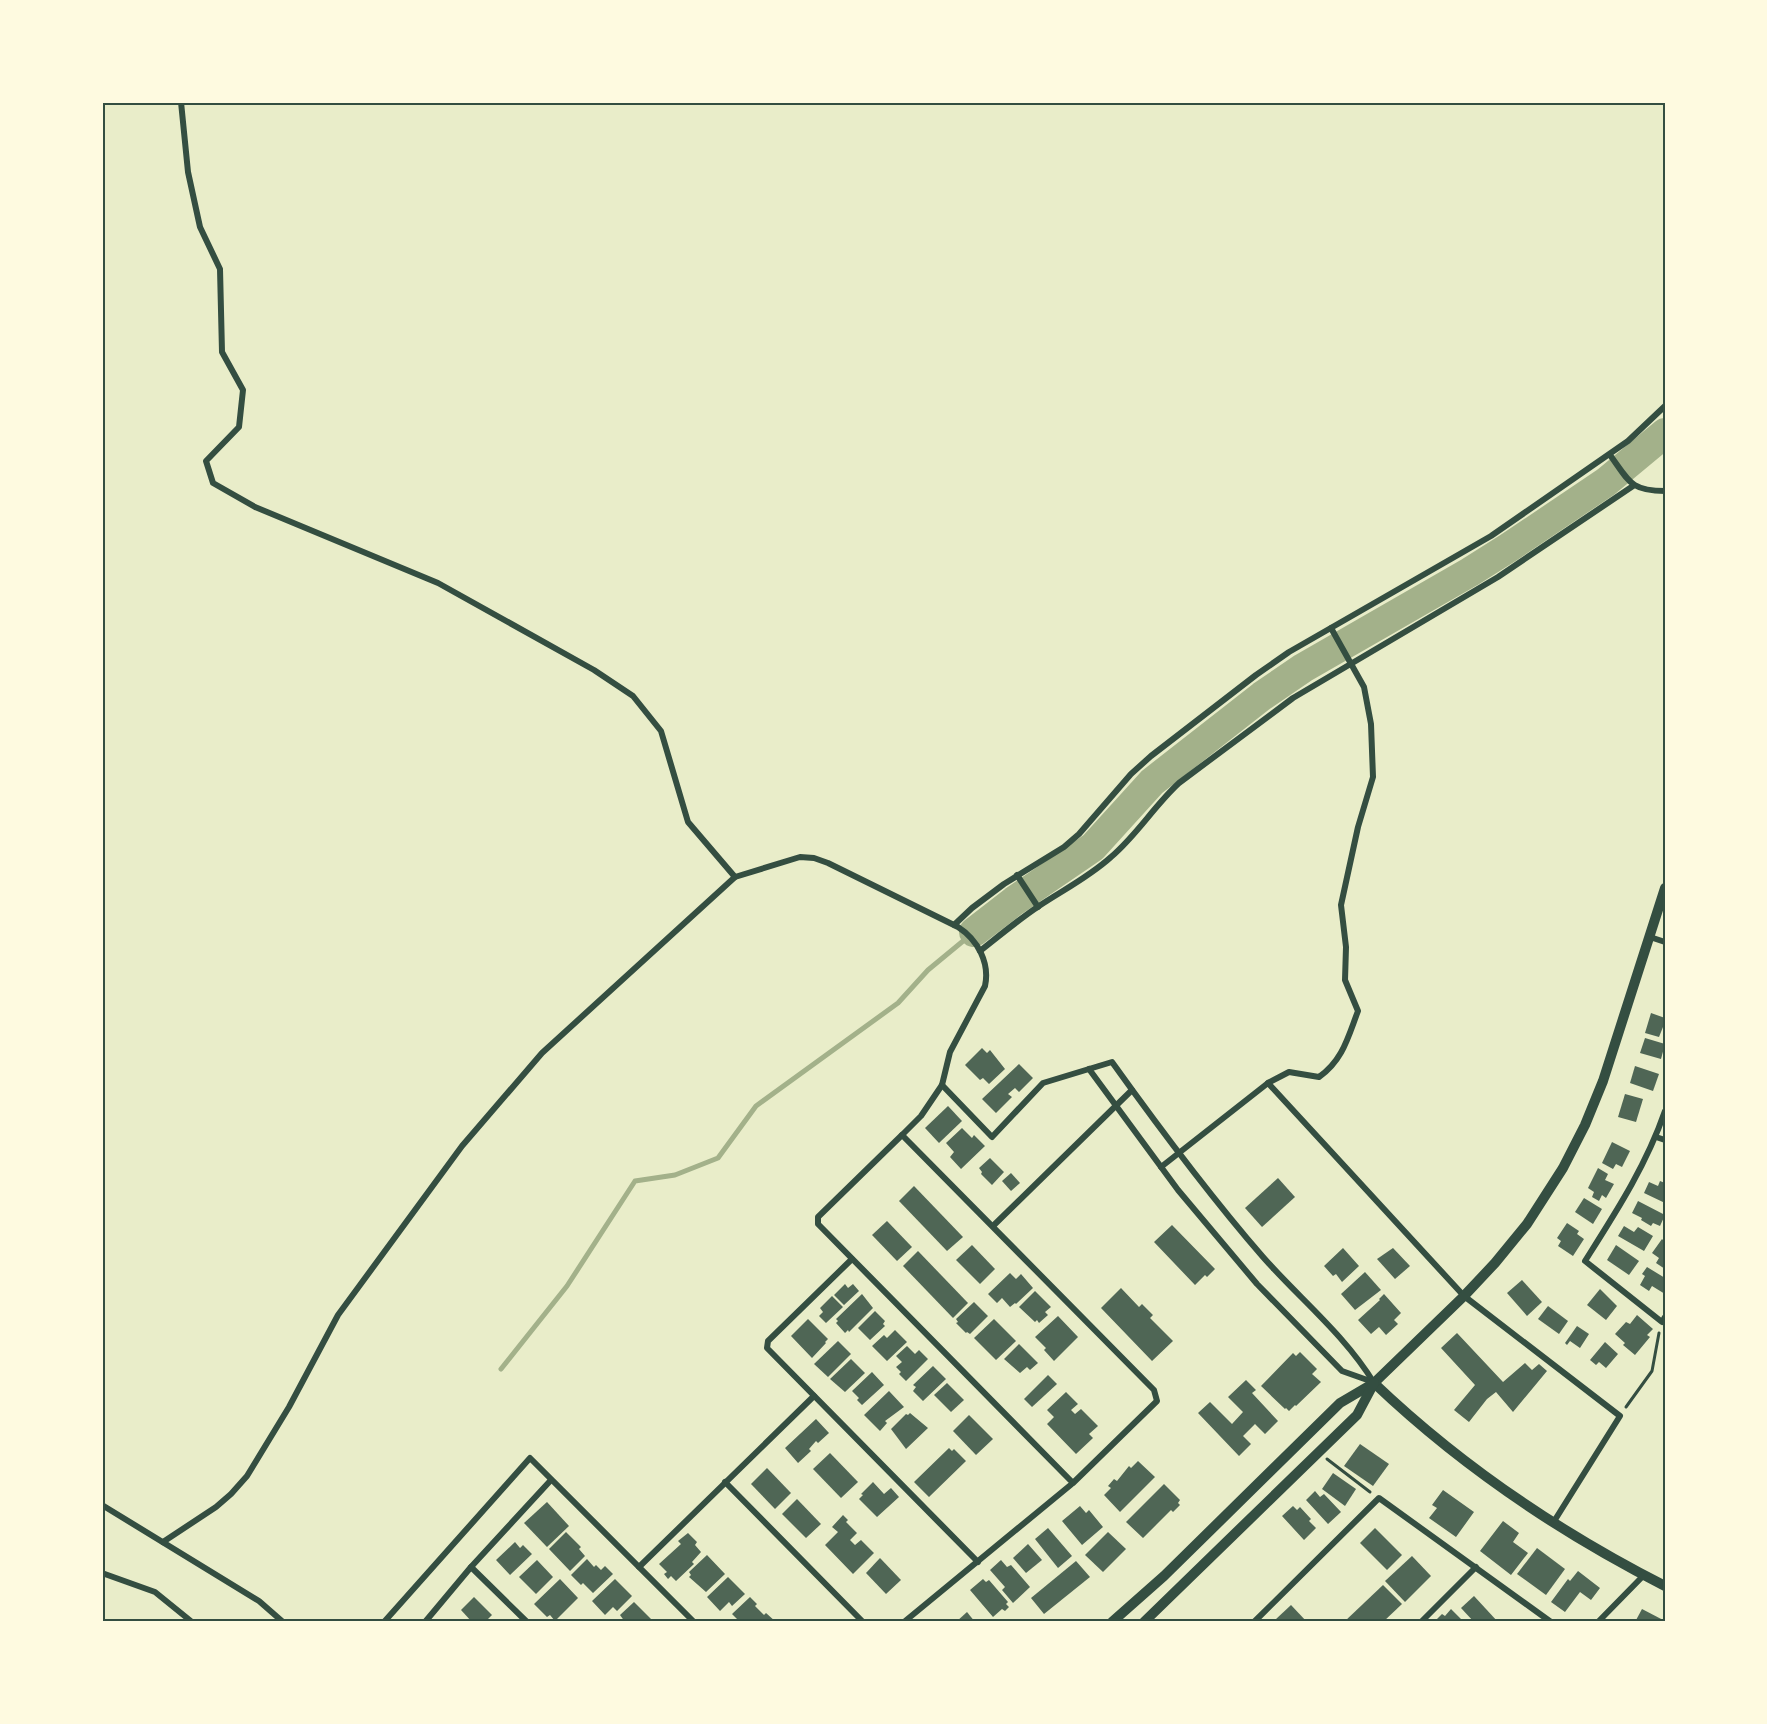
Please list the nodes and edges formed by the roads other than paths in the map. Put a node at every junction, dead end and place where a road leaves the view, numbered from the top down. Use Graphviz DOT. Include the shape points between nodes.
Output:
graph roads {
  1 [pos="181,102"];
  2 [pos="1665,406"];
  3 [pos="1610,455"];
  4 [pos="1633,486"];
  5 [pos="1665,491"];
  6 [pos="1331,628"];
  7 [pos="1352,663"];
  8 [pos="1017,875"];
  9 [pos="735,877"];
  10 [pos="1665,888"];
  11 [pos="1038,907"];
  12 [pos="954,926"];
  13 [pos="1650,937"];
  14 [pos="1665,942"];
  15 [pos="980,951"];
  16 [pos="1089,1069"];
  17 [pos="1268,1083"];
  18 [pos="942,1085"];
  19 [pos="1132,1090"];
  20 [pos="1116,1105"];
  21 [pos="1665,1111"];
  22 [pos="902,1134"];
  23 [pos="1656,1137"];
  24 [pos="1665,1140"];
  25 [pos="1179,1153"];
  26 [pos="1161,1167"];
  27 [pos="994,1225"];
  28 [pos="852,1259"];
  29 [pos="1464,1296"];
  30 [pos="1663,1319"];
  31 [pos="1374,1383"];
  32 [pos="814,1396"];
  33 [pos="551,1480"];
  34 [pos="725,1482"];
  35 [pos="1073,1483"];
  36 [pos="102,1505"];
  37 [pos="1553,1523"];
  38 [pos="163,1542"];
  39 [pos="978,1562"];
  40 [pos="471,1567"];
  41 [pos="639,1567"];
  42 [pos="1476,1567"];
  43 [pos="102,1573"];
  44 [pos="1644,1575"];
  45 [pos="1665,1586"];
  46 [pos="192,1622"];
  47 [pos="283,1622"];
  48 [pos="384,1622"];
  49 [pos="425,1622"];
  50 [pos="527,1622"];
  51 [pos="694,1622"];
  52 [pos="863,1622"];
  53 [pos="904,1622"];
  54 [pos="1112,1622"];
  55 [pos="1144,1622"];
  56 [pos="1254,1622"];
  57 [pos="1421,1622"];
  58 [pos="1551,1622"];
  59 [pos="1598,1622"];
  1 -- 9 [label="street" via="188,171 200,227 220,269 222,352 243,390 239,427 206,461 213,483 255,507 438,583 633,696 661,730 688,822"];
  2 -- 3 [label="street"];
  3 -- 4 [label="street"];
  3 -- 6 [label="street" via="1483,541"];
  4 -- 5 [label="street"];
  4 -- 7 [label="street" via="1498,577"];
  6 -- 7 [label="street"];
  6 -- 8 [label="street" via="1256,675 1151,756 1079,834"];
  7 -- 11 [label="street" via="1293,698 1179,783 1111,857"];
  7 -- 17 [label="street" via="1370,712 1373,777 1341,905 1345,980 1358,1011 1344,1049 1331,1068 1319,1077 1289,1072"];
  8 -- 11 [label="street"];
  8 -- 12 [label="street"];
  9 -- 12 [label="street" via="800,857 814,858"];
  9 -- 38 [label="street" via="564,1031 517,1080 462,1146 338,1315 247,1476 216,1507"];
  10 -- 13 [label="street"];
  11 -- 15 [label="street"];
  12 -- 15 [label="street"];
  13 -- 14 [label="street"];
  13 -- 29 [label="street" via="1603,1081 1563,1168 1527,1224"];
  15 -- 18 [label="street" via="986,962 985,986 950,1052"];
  16 -- 18 [label="street" via="1043,1083 992,1137"];
  16 -- 19 [label="street" via="1112,1062"];
  16 -- 20 [label="street"];
  17 -- 25 [label="street"];
  17 -- 29 [label="street"];
  18 -- 22 [label="street" via="921,1116"];
  19 -- 20 [label="street"];
  19 -- 25 [label="street"];
  20 -- 26 [label="street"];
  20 -- 27 [label="street"];
  21 -- 23 [label="street"];
  22 -- 27 [label="street"];
  22 -- 28 [label="street" via="818,1217 818,1224"];
  23 -- 24 [label="street"];
  23 -- 30 [label="street" via="1627,1196 1585,1261"];
  25 -- 26 [label="street"];
  25 -- 31 [label="street" via="1274,1269 1359,1358"];
  26 -- 31 [label="street" via="1249,1275 1319,1348 1342,1371"];
  27 -- 35 [label="street" via="1154,1389 1156,1401"];
  28 -- 32 [label="street" via="768,1341 767,1348"];
  28 -- 35 [label="street"];
  29 -- 31 [label="street"];
  29 -- 37 [label="street" via="1620,1416"];
  31 -- 37 [label="street" via="1436,1439"];
  31 -- 54 [label="street" via="1340,1403"];
  31 -- 55 [label="street" via="1357,1415"];
  32 -- 34 [label="street"];
  32 -- 39 [label="street"];
  33 -- 40 [label="street"];
  33 -- 41 [label="street"];
  33 -- 48 [label="street" via="530,1458"];
  34 -- 41 [label="street"];
  34 -- 52 [label="street"];
  35 -- 39 [label="street"];
  36 -- 38 [label="street"];
  37 -- 44 [label="street"];
  38 -- 47 [label="street" via="259,1601"];
  39 -- 53 [label="street"];
  40 -- 49 [label="street"];
  40 -- 50 [label="street"];
  41 -- 51 [label="street"];
  42 -- 56 [label="street" via="1379,1498"];
  42 -- 57 [label="street"];
  42 -- 58 [label="street"];
  43 -- 46 [label="street" via="155,1593"];
  44 -- 45 [label="street"];
  44 -- 59 [label="street"];
}
